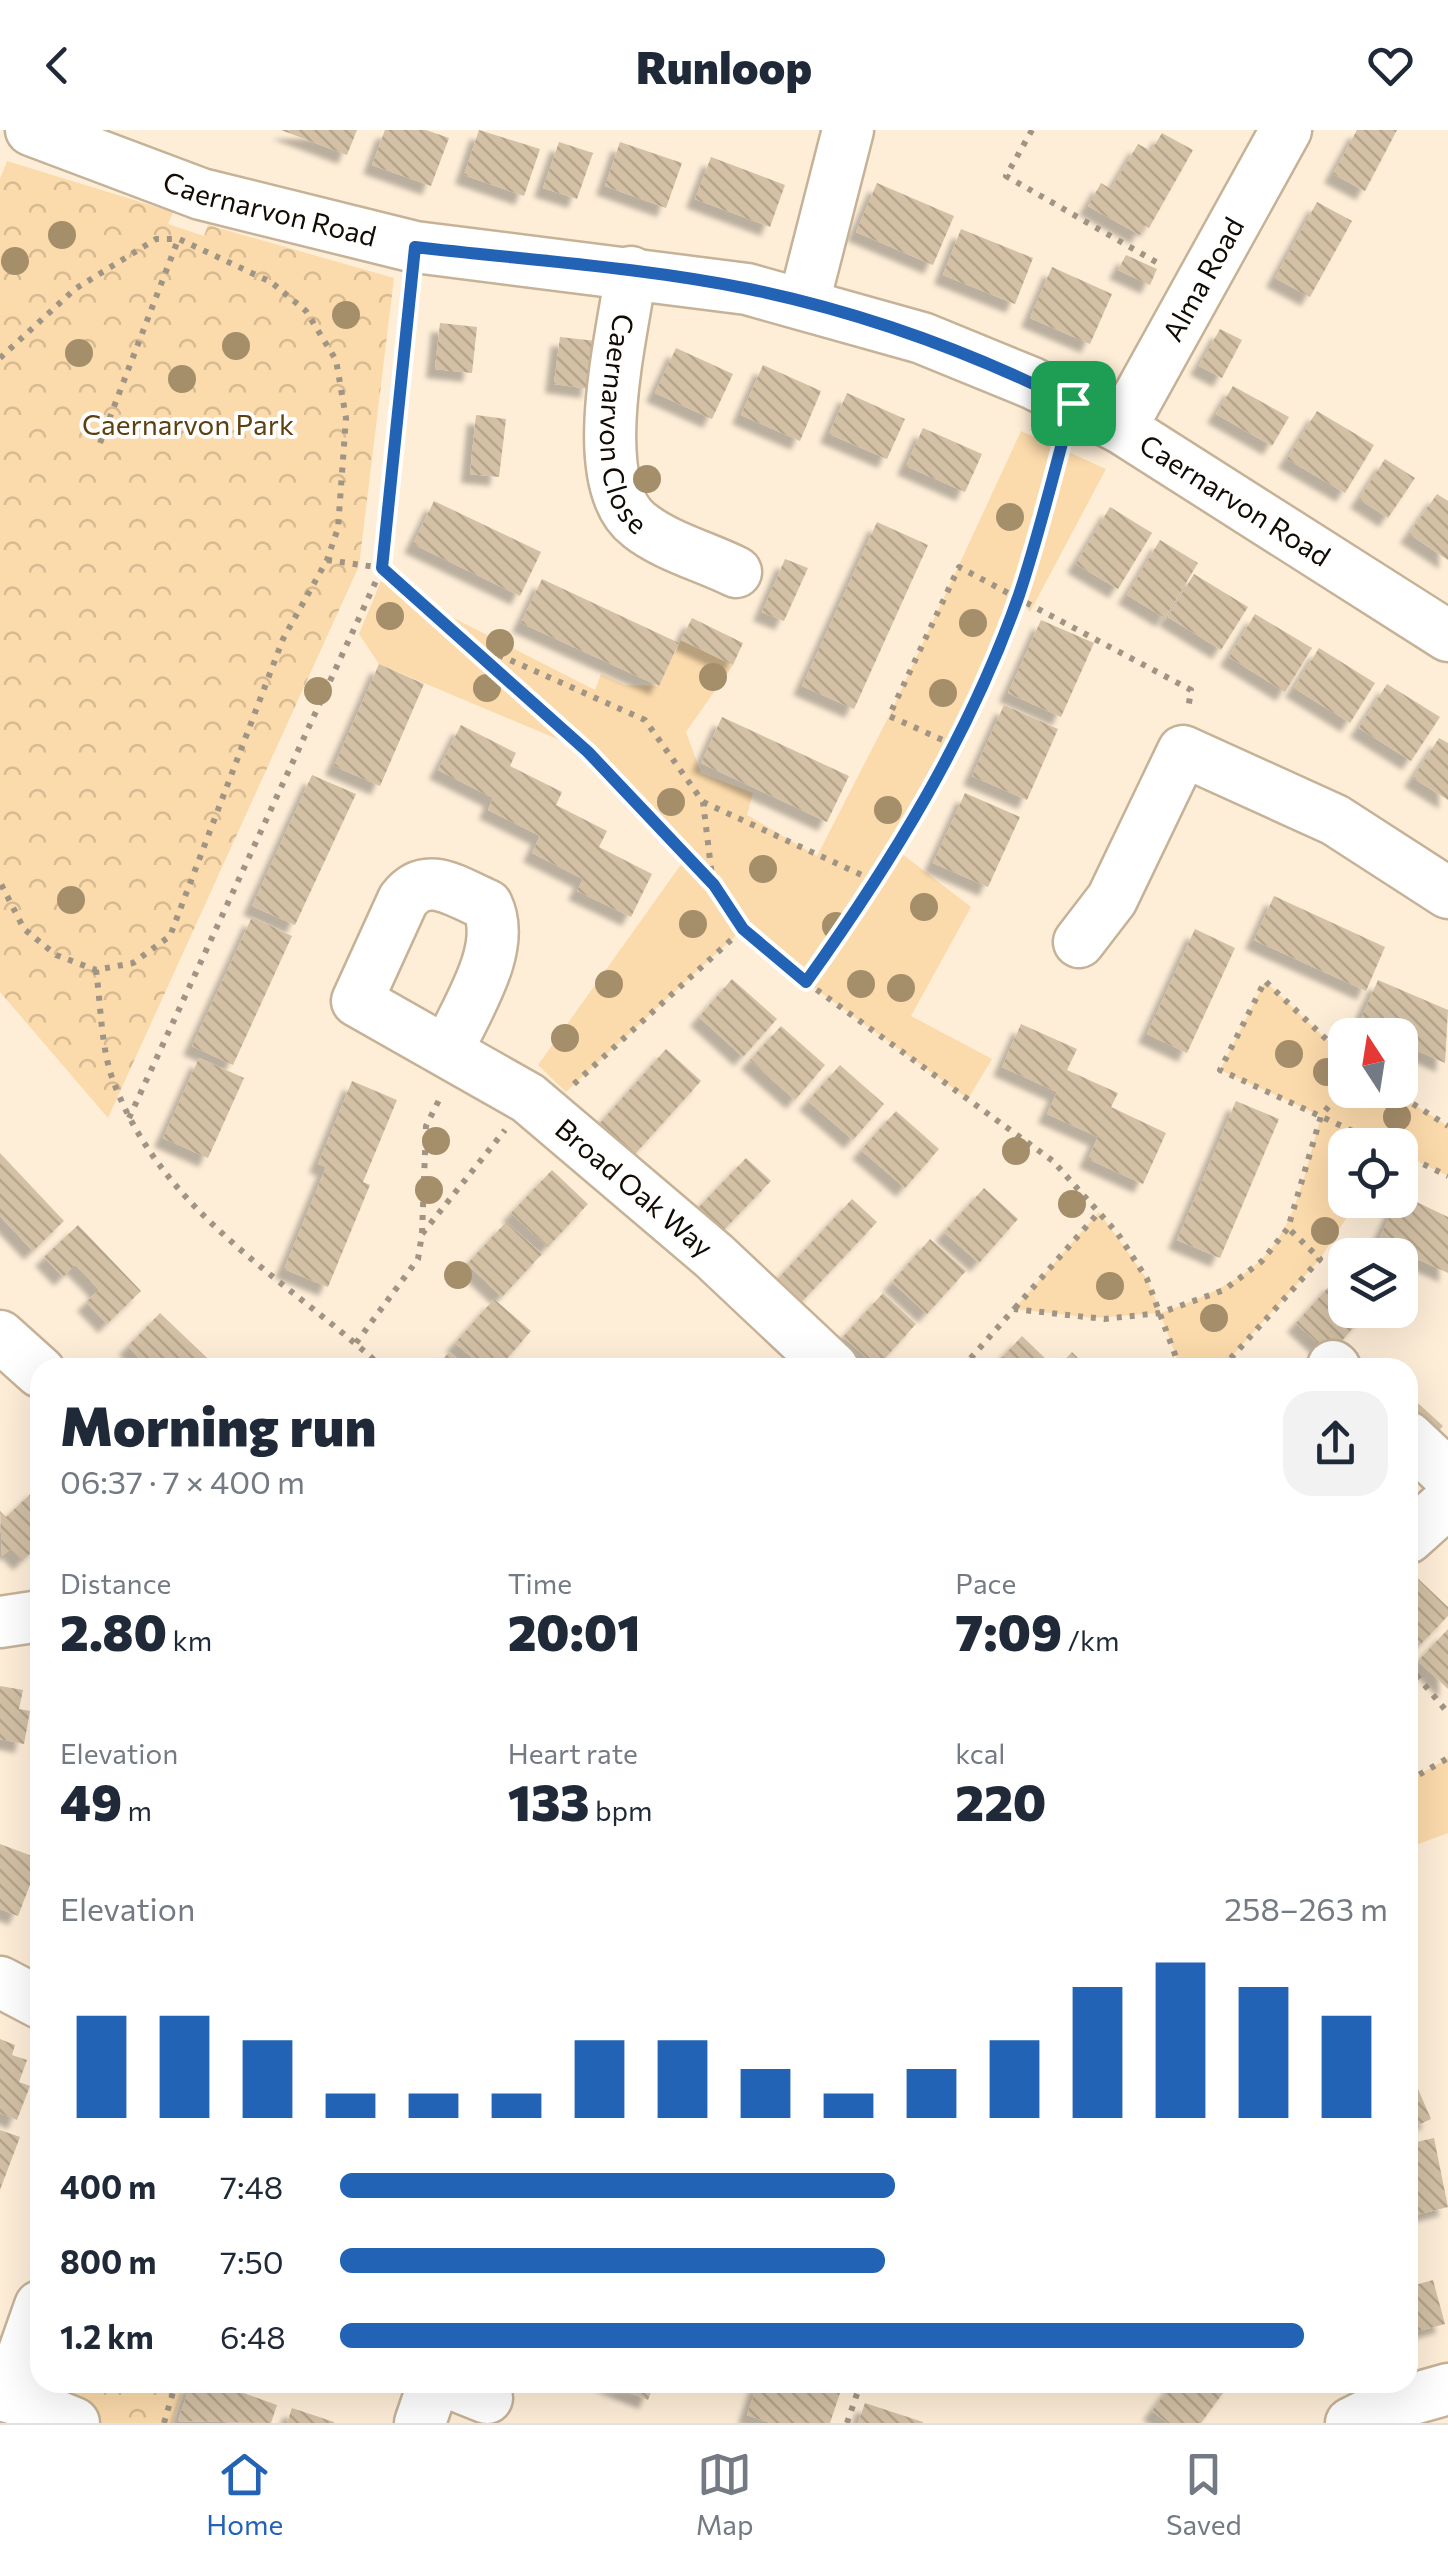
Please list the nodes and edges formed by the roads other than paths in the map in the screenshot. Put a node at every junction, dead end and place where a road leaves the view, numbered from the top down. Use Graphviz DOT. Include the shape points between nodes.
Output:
graph roads {
  1 [pos="32,130"];
  2 [pos="848,130"];
  3 [pos="1286,130"];
  4 [pos="631,272"];
  5 [pos="804,302"];
  6 [pos="1121,428"];
  7 [pos="736,572"];
  8 [pos="1448,636"];
  9 [pos="1448,893"];
  10 [pos="1079,942"];
  11 [pos="443,1047"];
  12 [pos="0,1336"];
  13 [pos="822,1358"];
  14 [pos="30,1363"];
  15 [pos="1418,1446"];
  16 [pos="1448,1475"];
  17 [pos="1448,1502"];
  18 [pos="1418,1529"];
  19 [pos="30,1618"];
  20 [pos="0,1622"];
  21 [pos="0,1982"];
  22 [pos="30,1998"];
  23 [pos="30,2331"];
  24 [pos="1448,2389"];
  25 [pos="430,2393"];
  26 [pos="4,2395"];
  27 [pos="1368,2405"];
  28 [pos="74,2423"];
  29 [pos="420,2423"];
  1 -- 4 [label="street, Caernarvon Road" via="202,194 415,247"];
  2 -- 5 [label="street"];
  3 -- 6 [label="street, Alma Road"];
  4 -- 5 [label="street, Caernarvon Road"];
  4 -- 7 [label="street, Caernarvon Close" via="609,456 616,492 639,526"];
  5 -- 6 [label="street, Caernarvon Road" via="922,338"];
  6 -- 8 [label="street, Caernarvon Road"];
  9 -- 10 [label="street" via="1336,820 1183,751 1112,898"];
  11 -- 13 [label="street, Broad Oak Way" via="537,1105"];
  12 -- 14 [label="street"];
  15 -- 16 [label="street"];
  17 -- 18 [label="street"];
  19 -- 20 [label="street"];
  21 -- 22 [label="street"];
  23 -- 26 [label="street"];
  24 -- 27 [label="street"];
  25 -- 29 [label="street"];
  26 -- 28 [label="street"];
}
